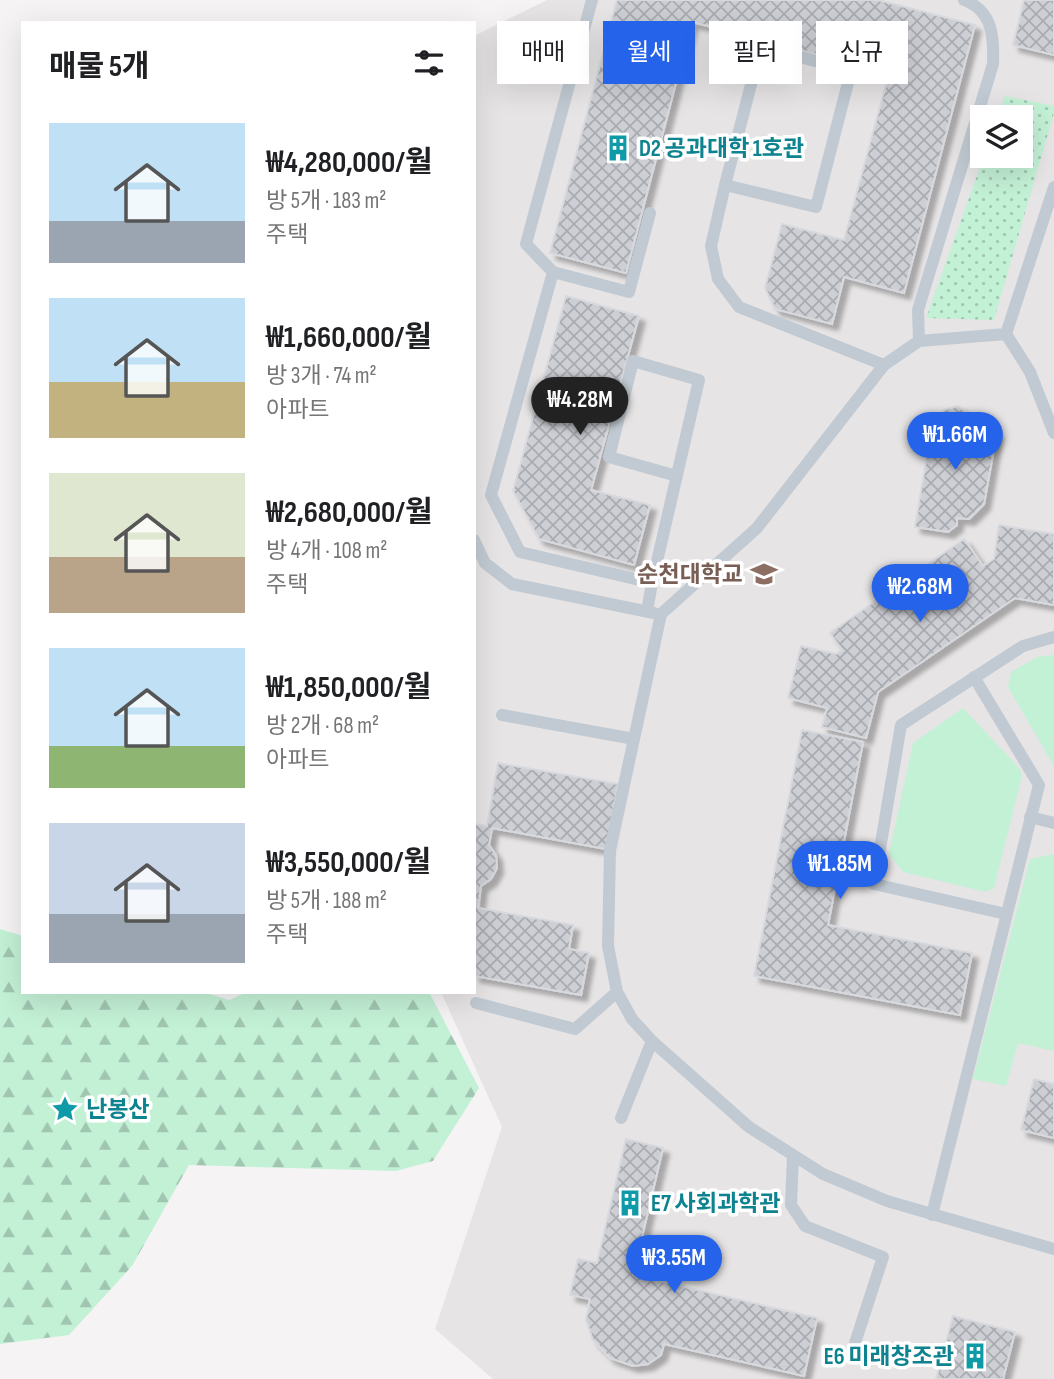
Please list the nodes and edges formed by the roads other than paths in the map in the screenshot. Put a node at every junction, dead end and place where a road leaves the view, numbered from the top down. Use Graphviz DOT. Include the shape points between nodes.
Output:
graph roads {
  1 [pos="592,0"];
  2 [pos="964,0"];
  3 [pos="725,185"];
  4 [pos="1054,187"];
  5 [pos="650,213"];
  6 [pos="553,272"];
  7 [pos="1006,334"];
  8 [pos="919,341"];
  9 [pos="884,365"];
  10 [pos="1054,433"];
  11 [pos="677,476"];
  12 [pos="476,544"];
  13 [pos="652,583"];
  14 [pos="647,611"];
  15 [pos="661,614"];
  16 [pos="1054,637"];
  17 [pos="974,677"];
  18 [pos="502,715"];
  19 [pos="634,739"];
  20 [pos="1030,817"];
  21 [pos="1054,823"];
  22 [pos="1006,914"];
  23 [pos="617,992"];
  24 [pos="476,1003"];
  25 [pos="652,1041"];
  26 [pos="621,1118"];
  27 [pos="793,1155"];
  28 [pos="932,1215"];
  29 [pos="1054,1249"];
  30 [pos="855,1343"];
  1 -- 6 [label="lane" via="526,244"];
  2 -- 8 [label="lane" via="976,4 990,23 993,64 918,310"];
  3 -- 3 [label="lane" via="816,207 851,71 761,46"];
  3 -- 9 [label="lane" via="711,246 718,279 739,307"];
  4 -- 7 [label="lane"];
  5 -- 6 [label="lane" via="629,292"];
  6 -- 13 [label="lane" via="492,495 520,552"];
  7 -- 8 [label="lane"];
  7 -- 10 [label="lane" via="1030,372"];
  8 -- 9 [label="lane"];
  9 -- 15 [label="lane" via="757,528"];
  11 -- 11 [label="lane" via="699,380 633,362 609,457"];
  11 -- 13 [label="lane"];
  12 -- 14 [label="lane" via="485,563 512,584"];
  13 -- 14 [label="lane"];
  14 -- 15 [label="lane"];
  15 -- 19 [label="lane"];
  16 -- 17 [label="lane" via="1023,646"];
  17 -- 20 [label="lane" via="1039,786"];
  17 -- 22 [label="lane" via="901,724 874,884"];
  18 -- 19 [label="lane"];
  19 -- 23 [label="lane" via="610,850 608,946"];
  20 -- 21 [label="lane"];
  20 -- 22 [label="lane"];
  22 -- 28 [label="lane"];
  23 -- 24 [label="lane" via="575,1029"];
  23 -- 25 [label="lane"];
  25 -- 26 [label="lane"];
  25 -- 27 [label="lane" via="749,1127"];
  27 -- 28 [label="lane" via="823,1174"];
  27 -- 30 [label="lane" via="791,1205 805,1226 883,1257"];
  28 -- 29 [label="lane"];
}
